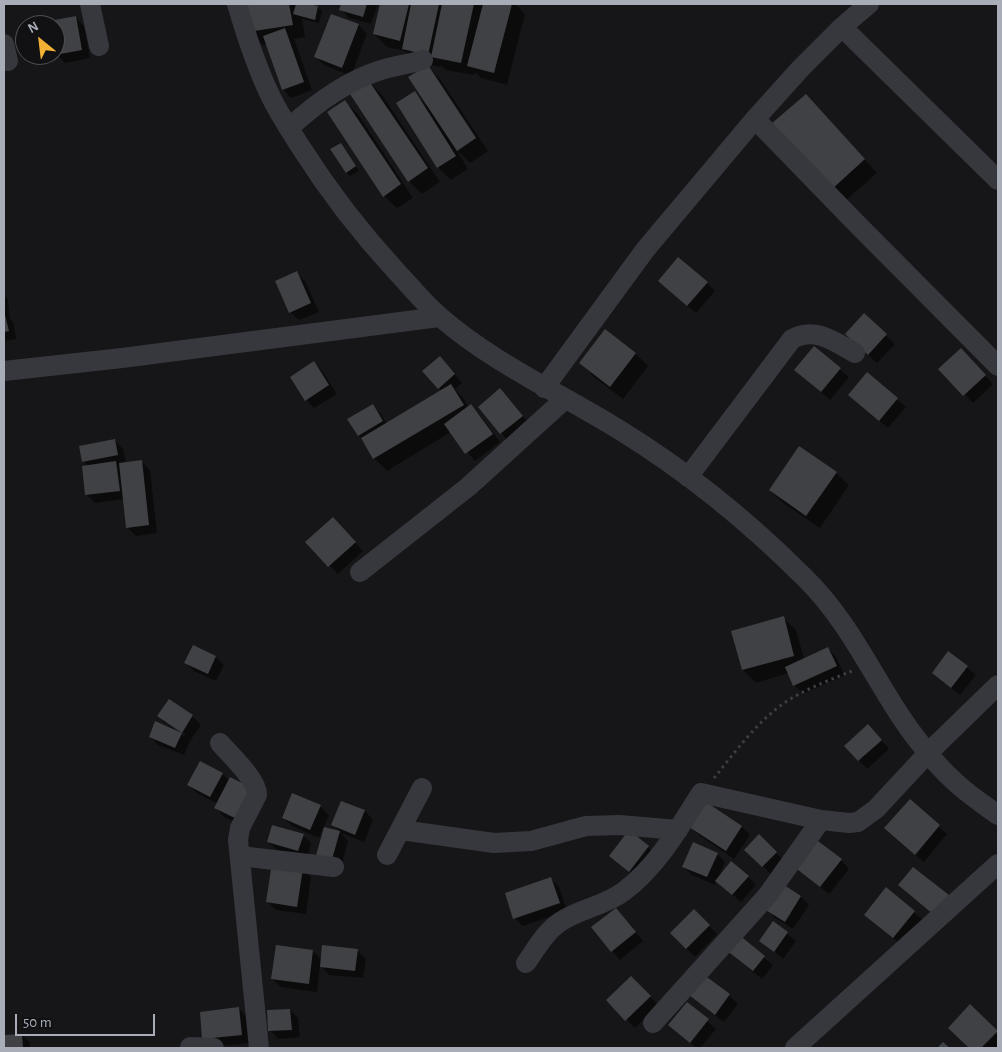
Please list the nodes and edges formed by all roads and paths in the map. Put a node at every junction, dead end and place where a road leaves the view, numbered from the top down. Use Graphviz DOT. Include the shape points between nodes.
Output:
graph roads {
  1 [pos="90,4"];
  2 [pos="237,4"];
  3 [pos="869,4"];
  4 [pos="842,27"];
  5 [pos="99,46"];
  6 [pos="422,60"];
  7 [pos="755,119"];
  8 [pos="288,128"];
  9 [pos="998,180"];
  10 [pos="439,316"];
  11 [pos="855,353"];
  12 [pos="998,366"];
  13 [pos="4,371"];
  14 [pos="544,388"];
  15 [pos="565,399"];
  16 [pos="688,477"];
  17 [pos="360,572"];
  18 [pos="869,663"];
  19 [pos="998,685"];
  20 [pos="220,743"];
  21 [pos="929,752"];
  22 [pos="422,788"];
  23 [pos="701,793"];
  24 [pos="998,815"];
  25 [pos="821,820"];
  26 [pos="401,830"];
  27 [pos="678,830"];
  28 [pos="388,855"];
  29 [pos="240,856"];
  30 [pos="998,864"];
  31 [pos="334,867"];
  32 [pos="526,963"];
  33 [pos="653,1024"];
  34 [pos="190,1046"];
  35 [pos="214,1048"];
  36 [pos="259,1048"];
  37 [pos="795,1048"];
  1 -- 5 [label="street"];
  2 -- 8 [label="street" via="270,97"];
  3 -- 4 [label="street"];
  4 -- 7 [label="street"];
  4 -- 9 [label="street"];
  6 -- 8 [label="street" via="380,71 337,90"];
  7 -- 12 [label="street"];
  7 -- 14 [label="street" via="646,250"];
  8 -- 10 [label="street" via="322,180 371,244"];
  10 -- 13 [label="street"];
  10 -- 14 [label="street" via="507,366"];
  11 -- 16 [label="street" via="819,334 804,334 792,339"];
  14 -- 15 [label="street"];
  15 -- 16 [label="street" via="655,452"];
  15 -- 17 [label="street" via="468,487"];
  16 -- 18 [label="street" via="754,530 807,579 833,610"];
  18 -- 21 [label="street" via="901,717"];
  18 -- 23 [label="path" via="805,691 780,706 753,730"];
  19 -- 21 [label="street"];
  20 -- 29 [label="street" via="254,782 257,791 240,828"];
  21 -- 24 [label="street" via="952,780"];
  21 -- 25 [label="street" via="869,816 853,823"];
  22 -- 26 [label="street"];
  23 -- 25 [label="street"];
  23 -- 27 [label="street"];
  25 -- 33 [label="street" via="767,896"];
  26 -- 27 [label="street" via="494,843 531,841 586,826"];
  26 -- 28 [label="street"];
  27 -- 32 [label="street" via="631,886 607,902 559,922"];
  29 -- 31 [label="street"];
  29 -- 36 [label="street"];
  30 -- 37 [label="street"];
  34 -- 35 [label="street"];
}
